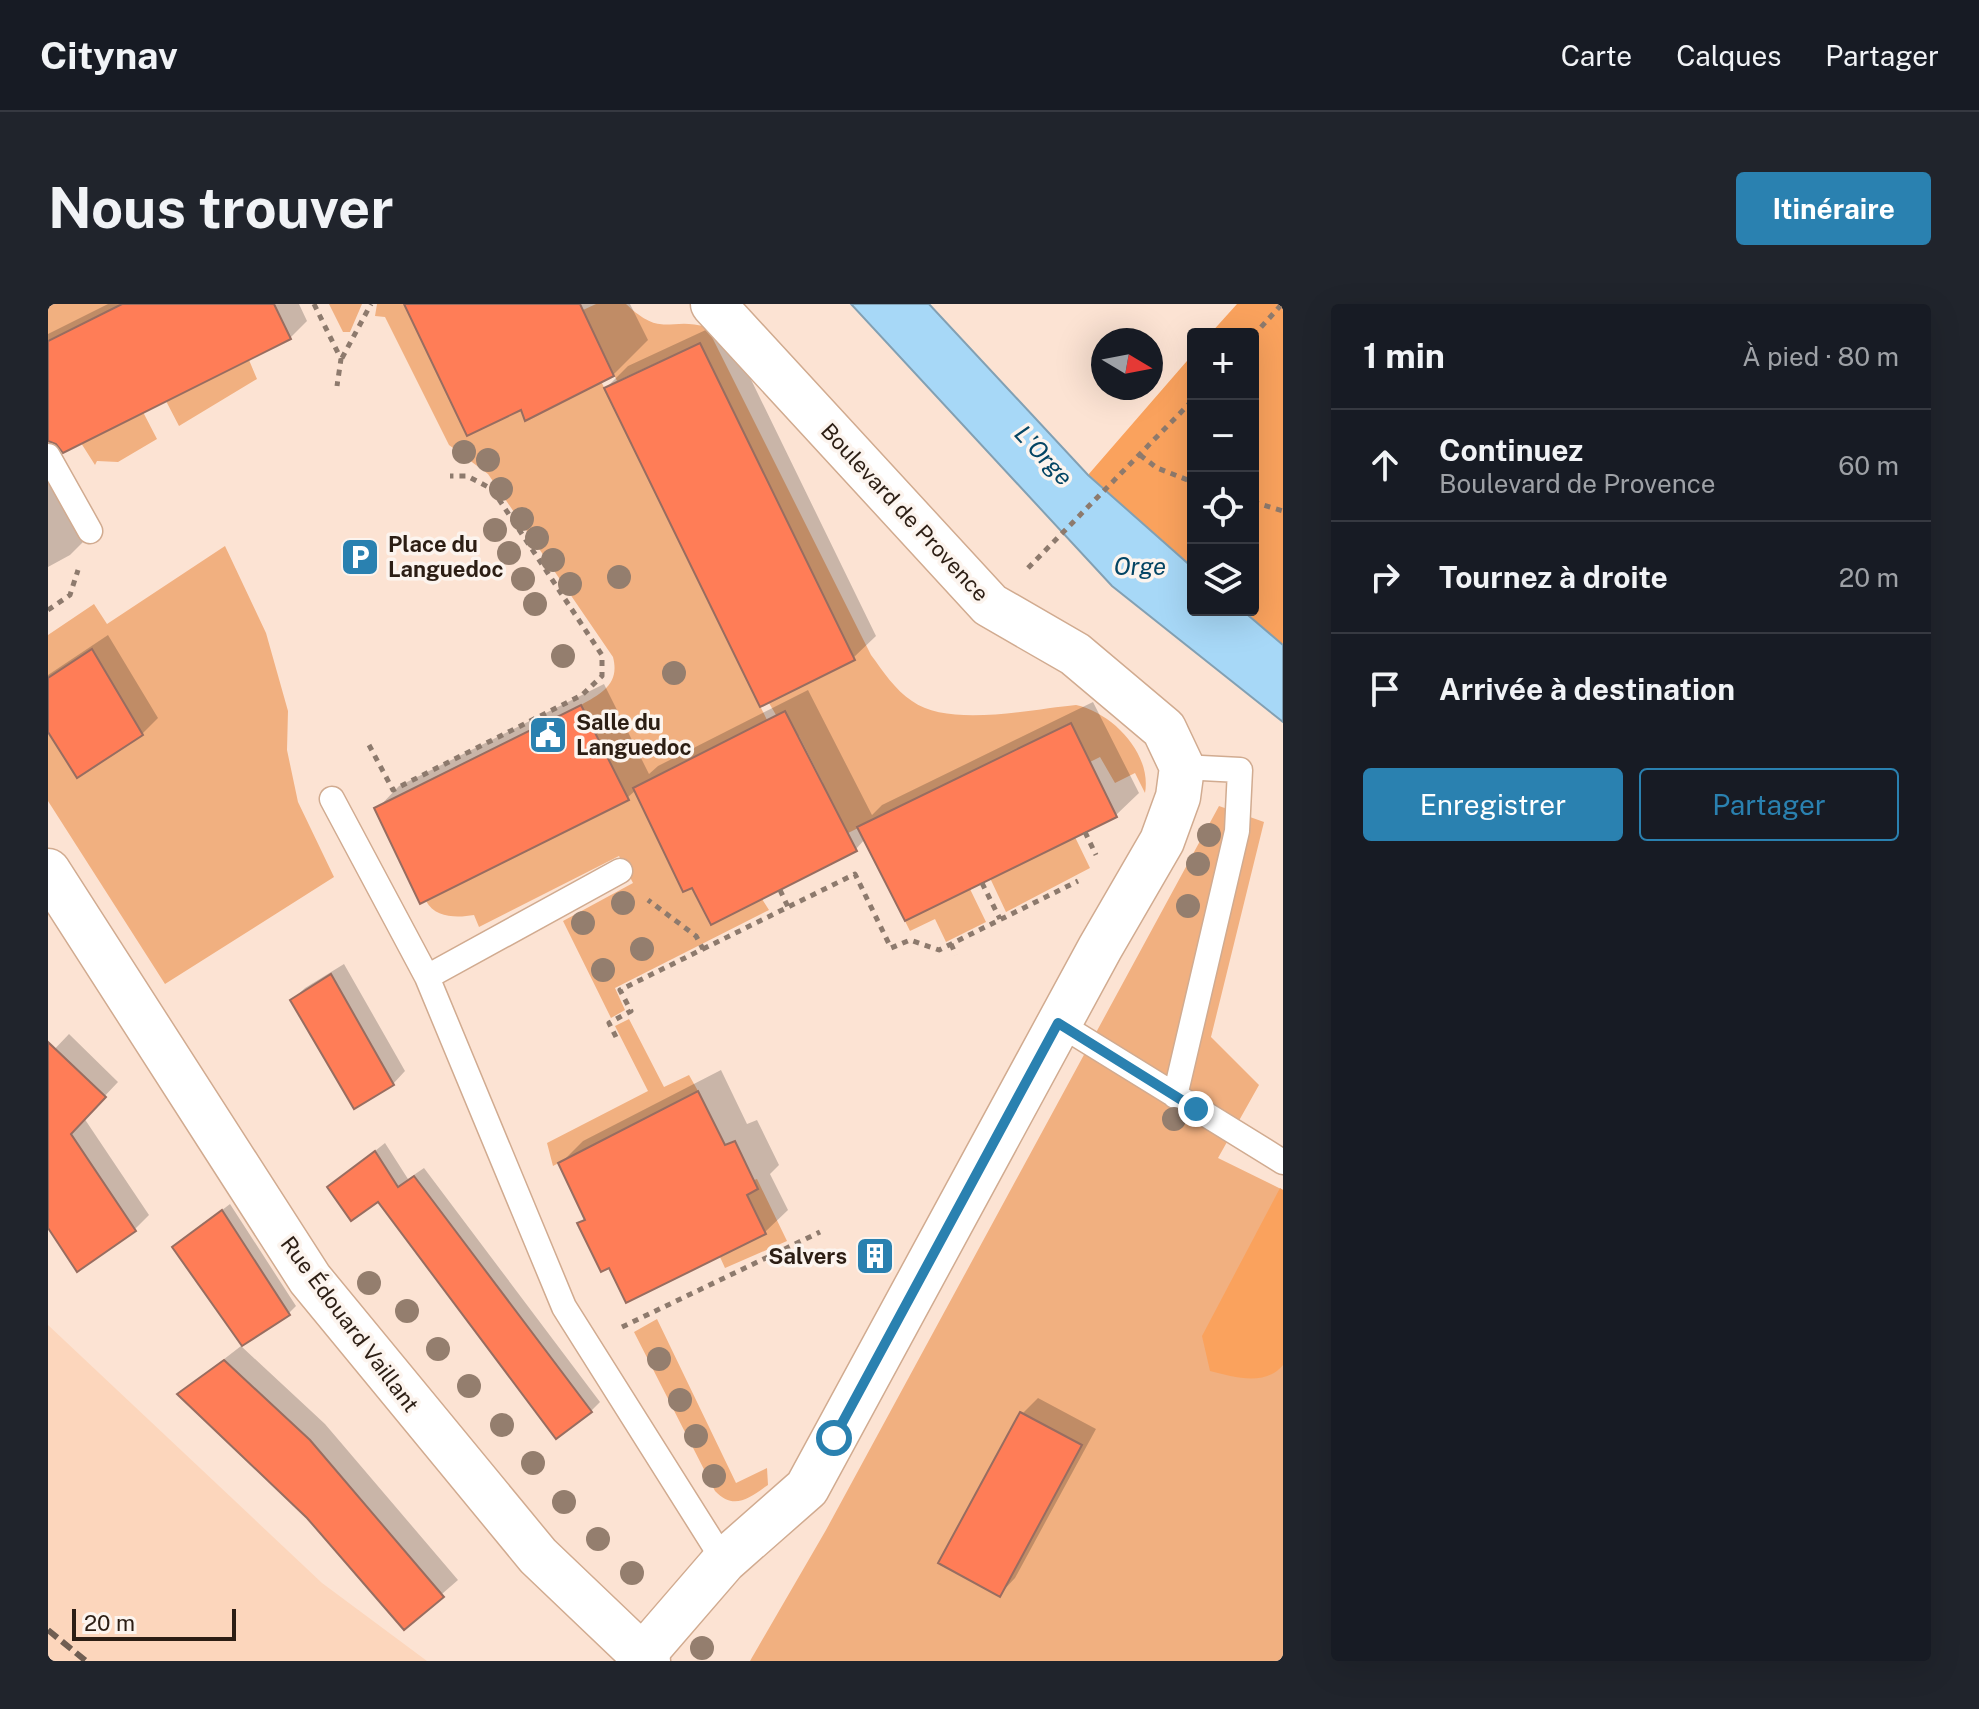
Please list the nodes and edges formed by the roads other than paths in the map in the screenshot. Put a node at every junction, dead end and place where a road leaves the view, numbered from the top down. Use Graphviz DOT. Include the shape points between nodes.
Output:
graph roads {
  1 [pos="713,304"];
  2 [pos="48,456"];
  3 [pos="90,531"];
  4 [pos="1182,767"];
  5 [pos="332,799"];
  6 [pos="48,871"];
  7 [pos="620,871"];
  8 [pos="427,977"];
  9 [pos="1058,1023"];
  10 [pos="1175,1096"];
  11 [pos="1283,1162"];
  12 [pos="724,1561"];
  13 [pos="645,1658"];
  1 -- 4 [label="street, Boulevard de Provence" via="990,605 1075,654 1164,729"];
  2 -- 3 [label="lane"];
  4 -- 9 [label="street" via="1162,841"];
  4 -- 10 [label="lane" via="1240,770 1237,831"];
  5 -- 8 [label="lane"];
  6 -- 13 [label="street, Rue Édouard Vaillant" via="310,1279 538,1556"];
  7 -- 8 [label="lane"];
  8 -- 12 [label="lane" via="564,1307"];
  9 -- 10 [label="lane"];
  9 -- 12 [label="street" via="807,1488"];
  10 -- 11 [label="lane"];
  12 -- 13 [label="street"];
}
